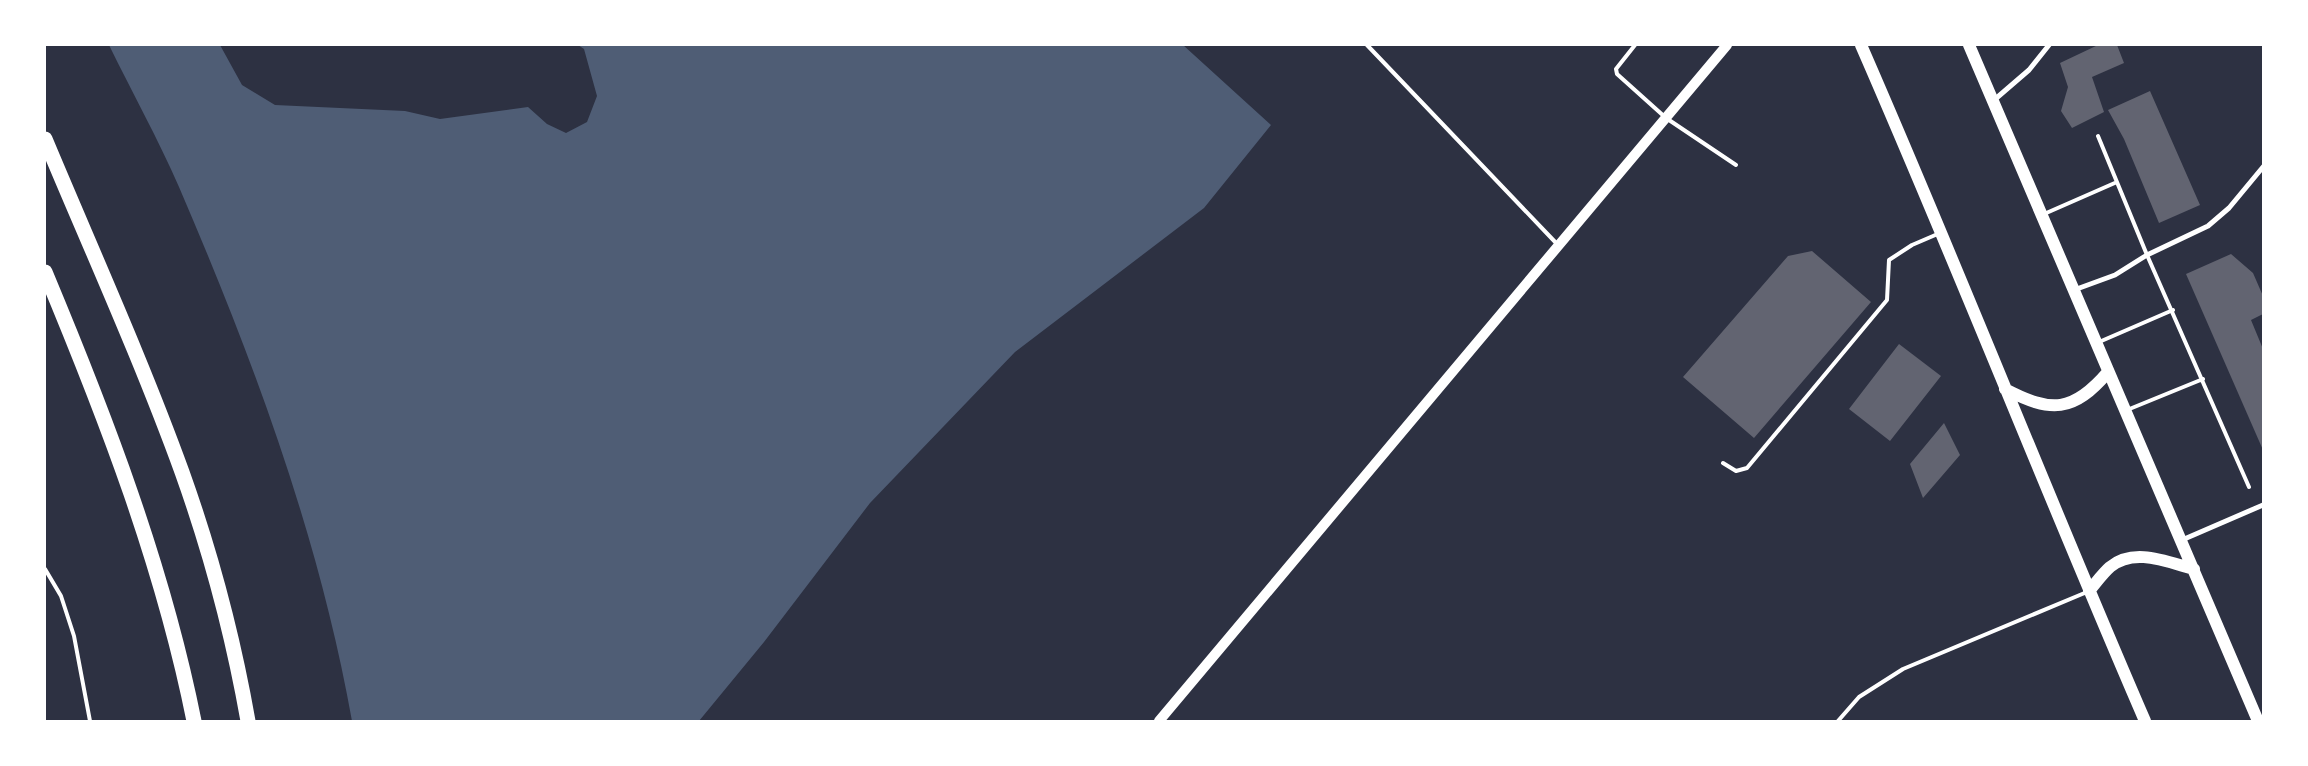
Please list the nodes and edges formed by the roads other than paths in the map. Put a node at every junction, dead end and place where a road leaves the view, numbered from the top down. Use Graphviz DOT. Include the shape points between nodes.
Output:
graph roads {
  1 [pos="1366,45"];
  2 [pos="1635,45"];
  3 [pos="1727,45"];
  4 [pos="1861,45"];
  5 [pos="1969,45"];
  6 [pos="2049,45"];
  7 [pos="1993,101"];
  8 [pos="1666,118"];
  9 [pos="2098,136"];
  10 [pos="45,139"];
  11 [pos="1736,165"];
  12 [pos="2263,168"];
  13 [pos="2117,182"];
  14 [pos="2041,215"];
  15 [pos="1942,232"];
  16 [pos="1560,247"];
  17 [pos="2147,255"];
  18 [pos="45,272"];
  19 [pos="2073,290"];
  20 [pos="2173,310"];
  21 [pos="2096,343"];
  22 [pos="2108,372"];
  23 [pos="2203,379"];
  24 [pos="2005,389"];
  25 [pos="2125,411"];
  26 [pos="1723,463"];
  27 [pos="2249,487"];
  28 [pos="2263,505"];
  29 [pos="2182,540"];
  30 [pos="45,569"];
  31 [pos="2194,569"];
  32 [pos="2089,591"];
  33 [pos="90,721"];
  34 [pos="194,721"];
  35 [pos="248,721"];
  36 [pos="1159,721"];
  37 [pos="1838,721"];
  38 [pos="2145,721"];
  39 [pos="2258,721"];
  1 -- 16 [label="lane"];
  2 -- 8 [label="lane" via="1618,64 1617,74"];
  3 -- 8 [label="main road"];
  4 -- 15 [label="main road"];
  5 -- 7 [label="main road"];
  6 -- 7 [label="street" via="2029,70"];
  7 -- 14 [label="main road"];
  8 -- 11 [label="lane"];
  8 -- 16 [label="main road"];
  9 -- 13 [label="lane"];
  10 -- 35 [label="highway" via="182,472 229,628"];
  12 -- 17 [label="street" via="2229,208 2208,226"];
  13 -- 14 [label="lane"];
  13 -- 17 [label="lane"];
  14 -- 19 [label="main road"];
  15 -- 24 [label="main road"];
  15 -- 26 [label="lane" via="1912,245 1889,260 1887,300 1747,468 1736,471"];
  16 -- 36 [label="main road"];
  17 -- 19 [label="street" via="2115,275"];
  17 -- 20 [label="lane"];
  18 -- 34 [label="highway" via="144,528"];
  19 -- 21 [label="main road"];
  20 -- 21 [label="lane"];
  20 -- 23 [label="lane"];
  21 -- 22 [label="main road"];
  22 -- 24 [label="main road" via="2089,392 2065,405 2048,406 2028,401"];
  22 -- 25 [label="main road"];
  23 -- 25 [label="lane"];
  23 -- 27 [label="lane"];
  24 -- 32 [label="main road"];
  25 -- 29 [label="main road"];
  28 -- 29 [label="street"];
  29 -- 31 [label="main road"];
  30 -- 33 [label="lane" via="61,596 74,636"];
  31 -- 32 [label="main road" via="2145,558 2122,559 2110,567"];
  31 -- 39 [label="main road"];
  32 -- 37 [label="lane" via="1902,670 1859,697"];
  32 -- 38 [label="main road"];
}
